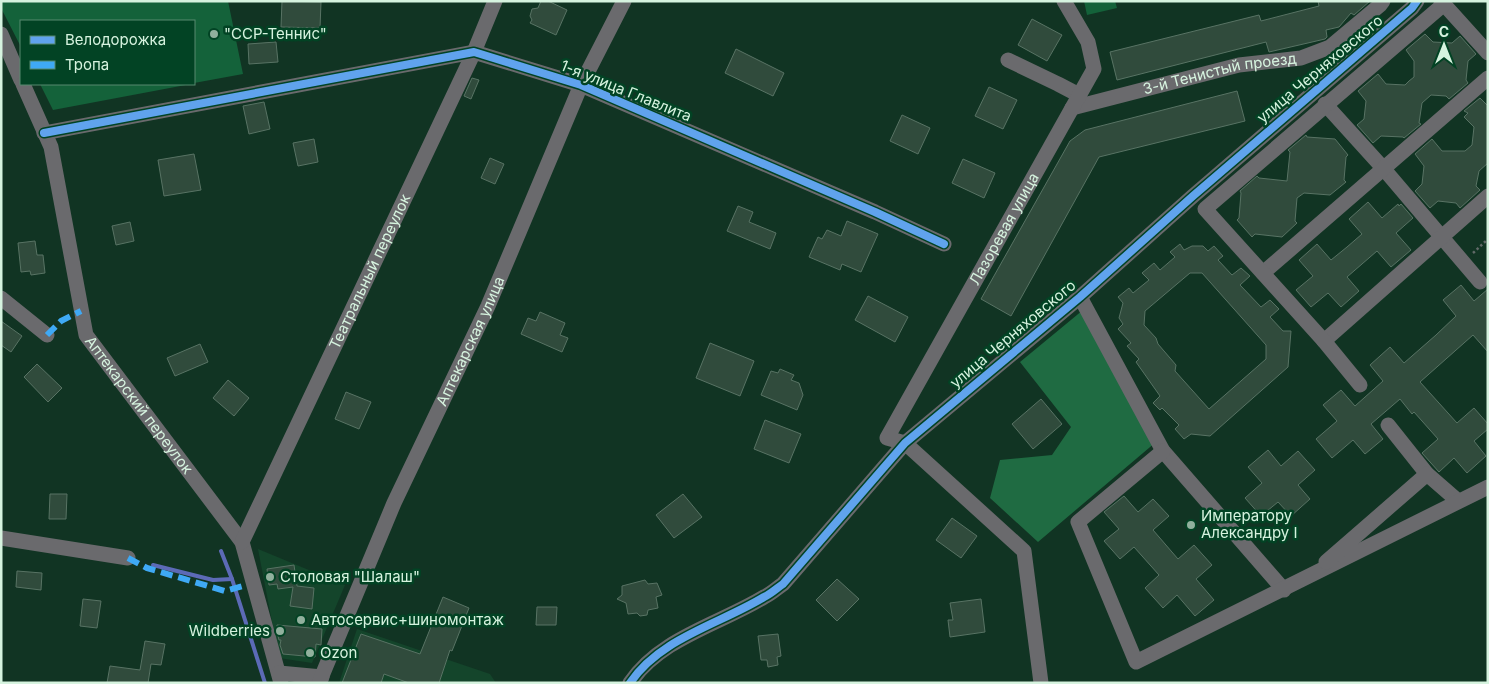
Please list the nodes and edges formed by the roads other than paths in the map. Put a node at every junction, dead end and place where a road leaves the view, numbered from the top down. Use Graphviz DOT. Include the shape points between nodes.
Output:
graph roads {
  1 [pos="495,1"];
  2 [pos="624,1"];
  3 [pos="1064,1"];
  4 [pos="1383,1"];
  5 [pos="1417,1"];
  6 [pos="1442,2"];
  7 [pos="1,34"];
  8 [pos="474,52"];
  9 [pos="1488,53"];
  10 [pos="1008,60"];
  11 [pos="20,78"];
  12 [pos="1488,78"];
  13 [pos="23,85"];
  14 [pos="581,85"];
  15 [pos="1075,101"];
  16 [pos="1325,104"];
  17 [pos="44,132"];
  18 [pos="1383,168"];
  19 [pos="1488,196"];
  20 [pos="1441,238"];
  21 [pos="944,244"];
  22 [pos="1263,273"];
  23 [pos="1480,282"];
  24 [pos="1080,297"];
  25 [pos="1,298"];
  26 [pos="47,335"];
  27 [pos="1324,341"];
  28 [pos="1360,385"];
  29 [pos="1388,425"];
  30 [pos="905,443"];
  31 [pos="1163,451"];
  32 [pos="1427,474"];
  33 [pos="1488,487"];
  34 [pos="1458,501"];
  35 [pos="1,538"];
  36 [pos="242,542"];
  37 [pos="128,558"];
  38 [pos="1310,576"];
  39 [pos="1284,590"];
  40 [pos="280,678"];
  41 [pos="320,680"];
  42 [pos="630,683"];
  43 [pos="1041,683"];
  1 -- 8 [label="street, Театральный переулок"];
  2 -- 14 [label="street, Аптекарская улица"];
  3 -- 15 [label="street, Лазоревая улица" via="1088,42 1094,69"];
  4 -- 15 [label="street, 3-й Тенистый проезд" via="1330,47 1301,58 1239,66"];
  5 -- 24 [label="street, улица Черняховского"];
  6 -- 9 [label="street"];
  6 -- 16 [label="street"];
  7 -- 11 [label="street"];
  8 -- 14 [label="street, 1-я улица Главлита"];
  8 -- 17 [label="street, 1-я улица Главлита"];
  8 -- 36 [label="street, Театральный переулок"];
  10 -- 15 [label="street" via="1058,84"];
  12 -- 18 [label="street"];
  13 -- 17 [label="street, Аптекарский переулок"];
  14 -- 21 [label="street, 1-я улица Главлита"];
  14 -- 41 [label="street, Аптекарская улица" via="488,306 394,503"];
  15 -- 30 [label="street, Лазоревая улица" via="887,438"];
  16 -- 18 [label="street"];
  16 -- 22 [label="street" via="1205,209"];
  17 -- 36 [label="street, Аптекарский переулок" via="50,148 86,335"];
  18 -- 20 [label="street"];
  18 -- 22 [label="street"];
  19 -- 20 [label="street"];
  20 -- 23 [label="street"];
  20 -- 27 [label="street"];
  22 -- 27 [label="street"];
  24 -- 30 [label="street, улица Черняховского"];
  24 -- 31 [label="street"];
  25 -- 26 [label="street"];
  27 -- 28 [label="street"];
  29 -- 32 [label="street"];
  30 -- 42 [label="street, улица Черняховского" via="783,584 765,597 678,641 652,659"];
  30 -- 43 [label="street" via="1024,551"];
  31 -- 39 [label="street"];
  31 -- 39 [label="street" via="1078,522 1136,662"];
  32 -- 34 [label="street"];
  32 -- 38 [label="street"];
  33 -- 34 [label="street"];
  34 -- 38 [label="street"];
  35 -- 37 [label="street"];
  36 -- 40 [label="street, Аптекарский переулок"];
  38 -- 39 [label="street"];
  40 -- 41 [label="street"];
}
